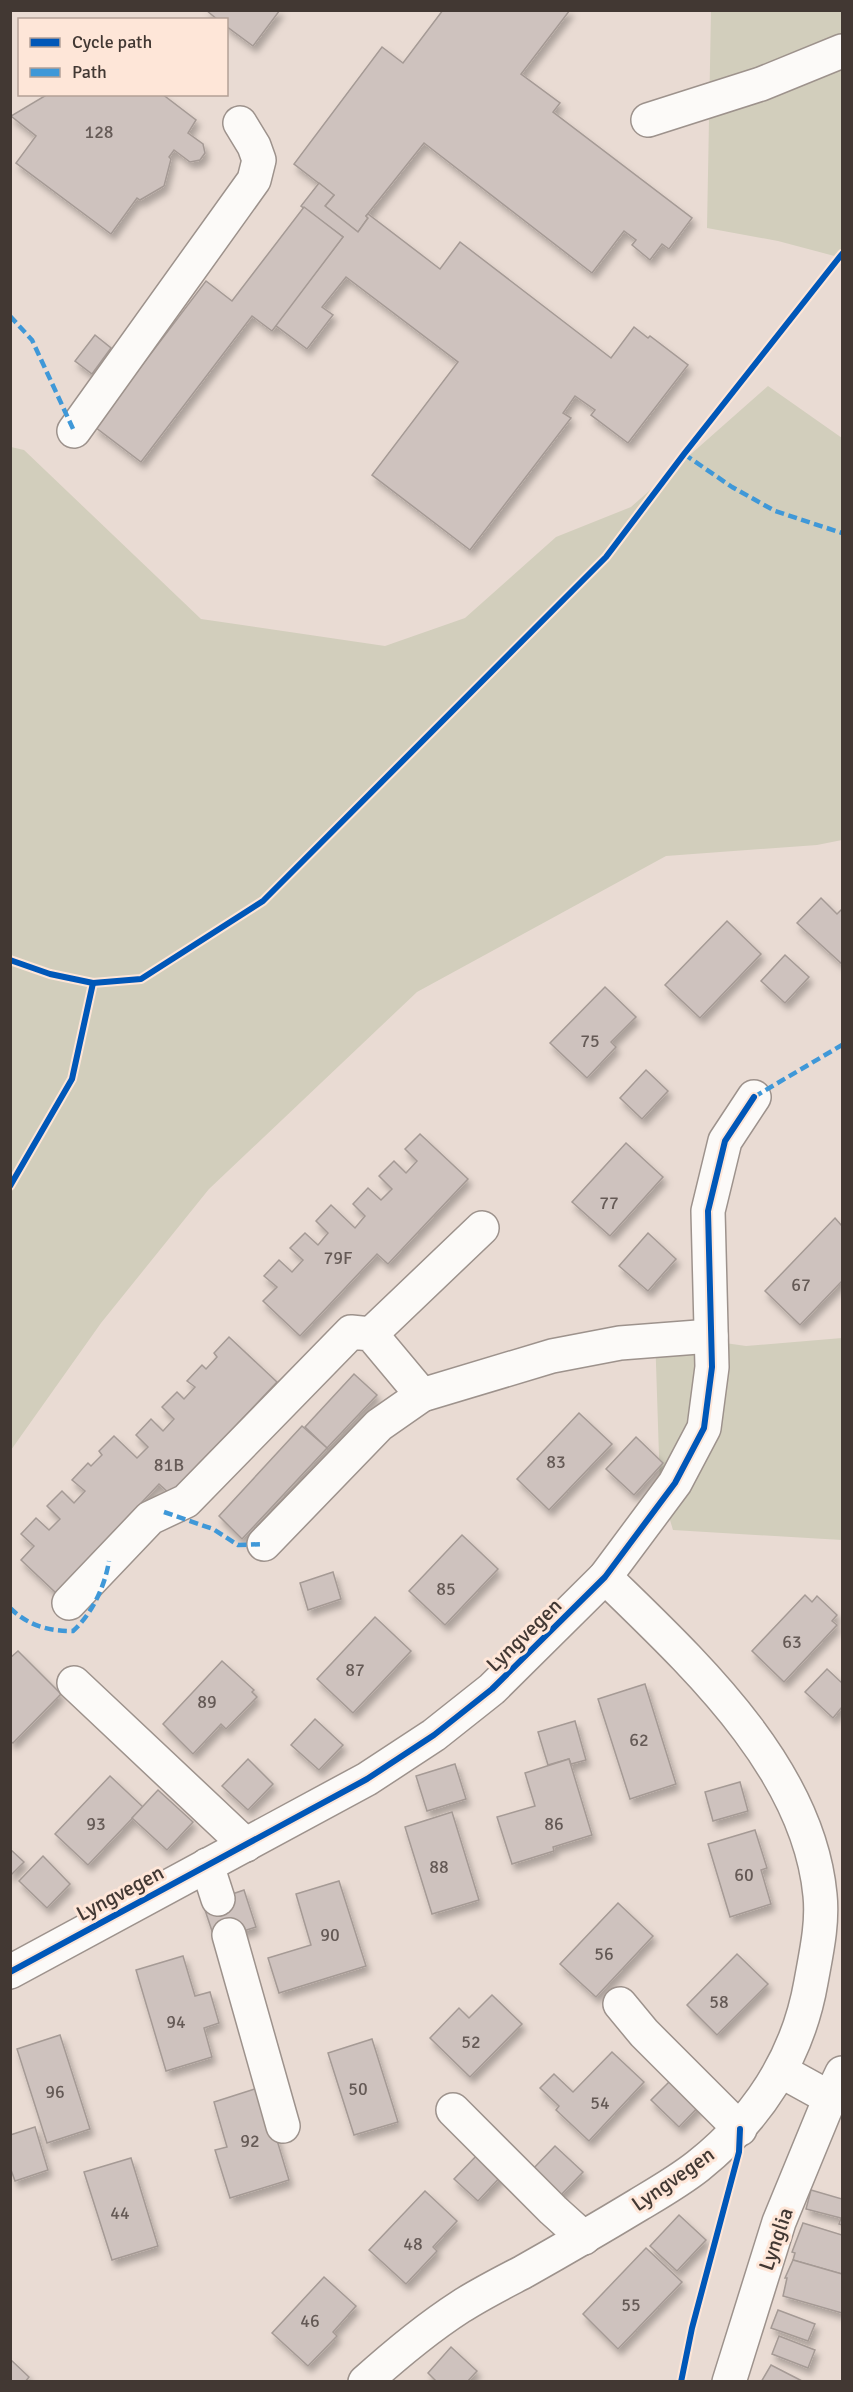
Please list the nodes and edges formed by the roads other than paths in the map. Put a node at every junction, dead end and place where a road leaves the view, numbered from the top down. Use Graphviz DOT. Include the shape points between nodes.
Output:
graph roads {
  1 [pos="843,51"];
  2 [pos="648,120"];
  3 [pos="240,123"];
  4 [pos="74,431"];
  5 [pos="754,1097"];
  6 [pos="482,1228"];
  7 [pos="371,1334"];
  8 [pos="711,1336"];
  9 [pos="422,1395"];
  10 [pos="264,1544"];
  11 [pos="605,1577"];
  12 [pos="69,1603"];
  13 [pos="74,1683"];
  14 [pos="246,1845"];
  15 [pos="207,1865"];
  16 [pos="218,1899"];
  17 [pos="230,1935"];
  18 [pos="10,1972"];
  19 [pos="620,2004"];
  20 [pos="782,2071"];
  21 [pos="836,2086"];
  22 [pos="453,2110"];
  23 [pos="283,2126"];
  24 [pos="740,2128"];
  25 [pos="584,2238"];
  26 [pos="364,2382"];
  27 [pos="729,2382"];
  1 -- 2 [label="street" via="761,84"];
  3 -- 4 [label="street" via="259,160 254,180"];
  5 -- 8 [label="street, Lyngvegen" via="725,1141 708,1211"];
  6 -- 7 [label="street"];
  7 -- 9 [label="street"];
  7 -- 12 [label="street" via="351,1332 186,1501 150,1518"];
  8 -- 9 [label="street" via="620,1343 552,1356"];
  8 -- 11 [label="street, Lyngvegen" via="712,1367 704,1428 675,1483"];
  9 -- 10 [label="street" via="379,1425"];
  11 -- 14 [label="street, Lyngvegen" via="492,1689 434,1734 368,1779"];
  11 -- 20 [label="street, Lyngvegen" via="734,1712 779,1774 812,1845 820,1896 820,1932 808,2002"];
  13 -- 14 [label="street"];
  14 -- 15 [label="street, Lyngvegen"];
  15 -- 16 [label="street"];
  15 -- 18 [label="street, Lyngvegen"];
  17 -- 23 [label="street"];
  19 -- 24 [label="street"];
  20 -- 21 [label="street, Lynglia"];
  20 -- 24 [label="street, Lyngvegen"];
  21 -- 27 [label="street, Lynglia" via="779,2222"];
  22 -- 25 [label="street"];
  24 -- 25 [label="street, Lyngvegen" via="697,2167"];
  25 -- 26 [label="street, Lyngvegen" via="461,2307 401,2349"];
}
